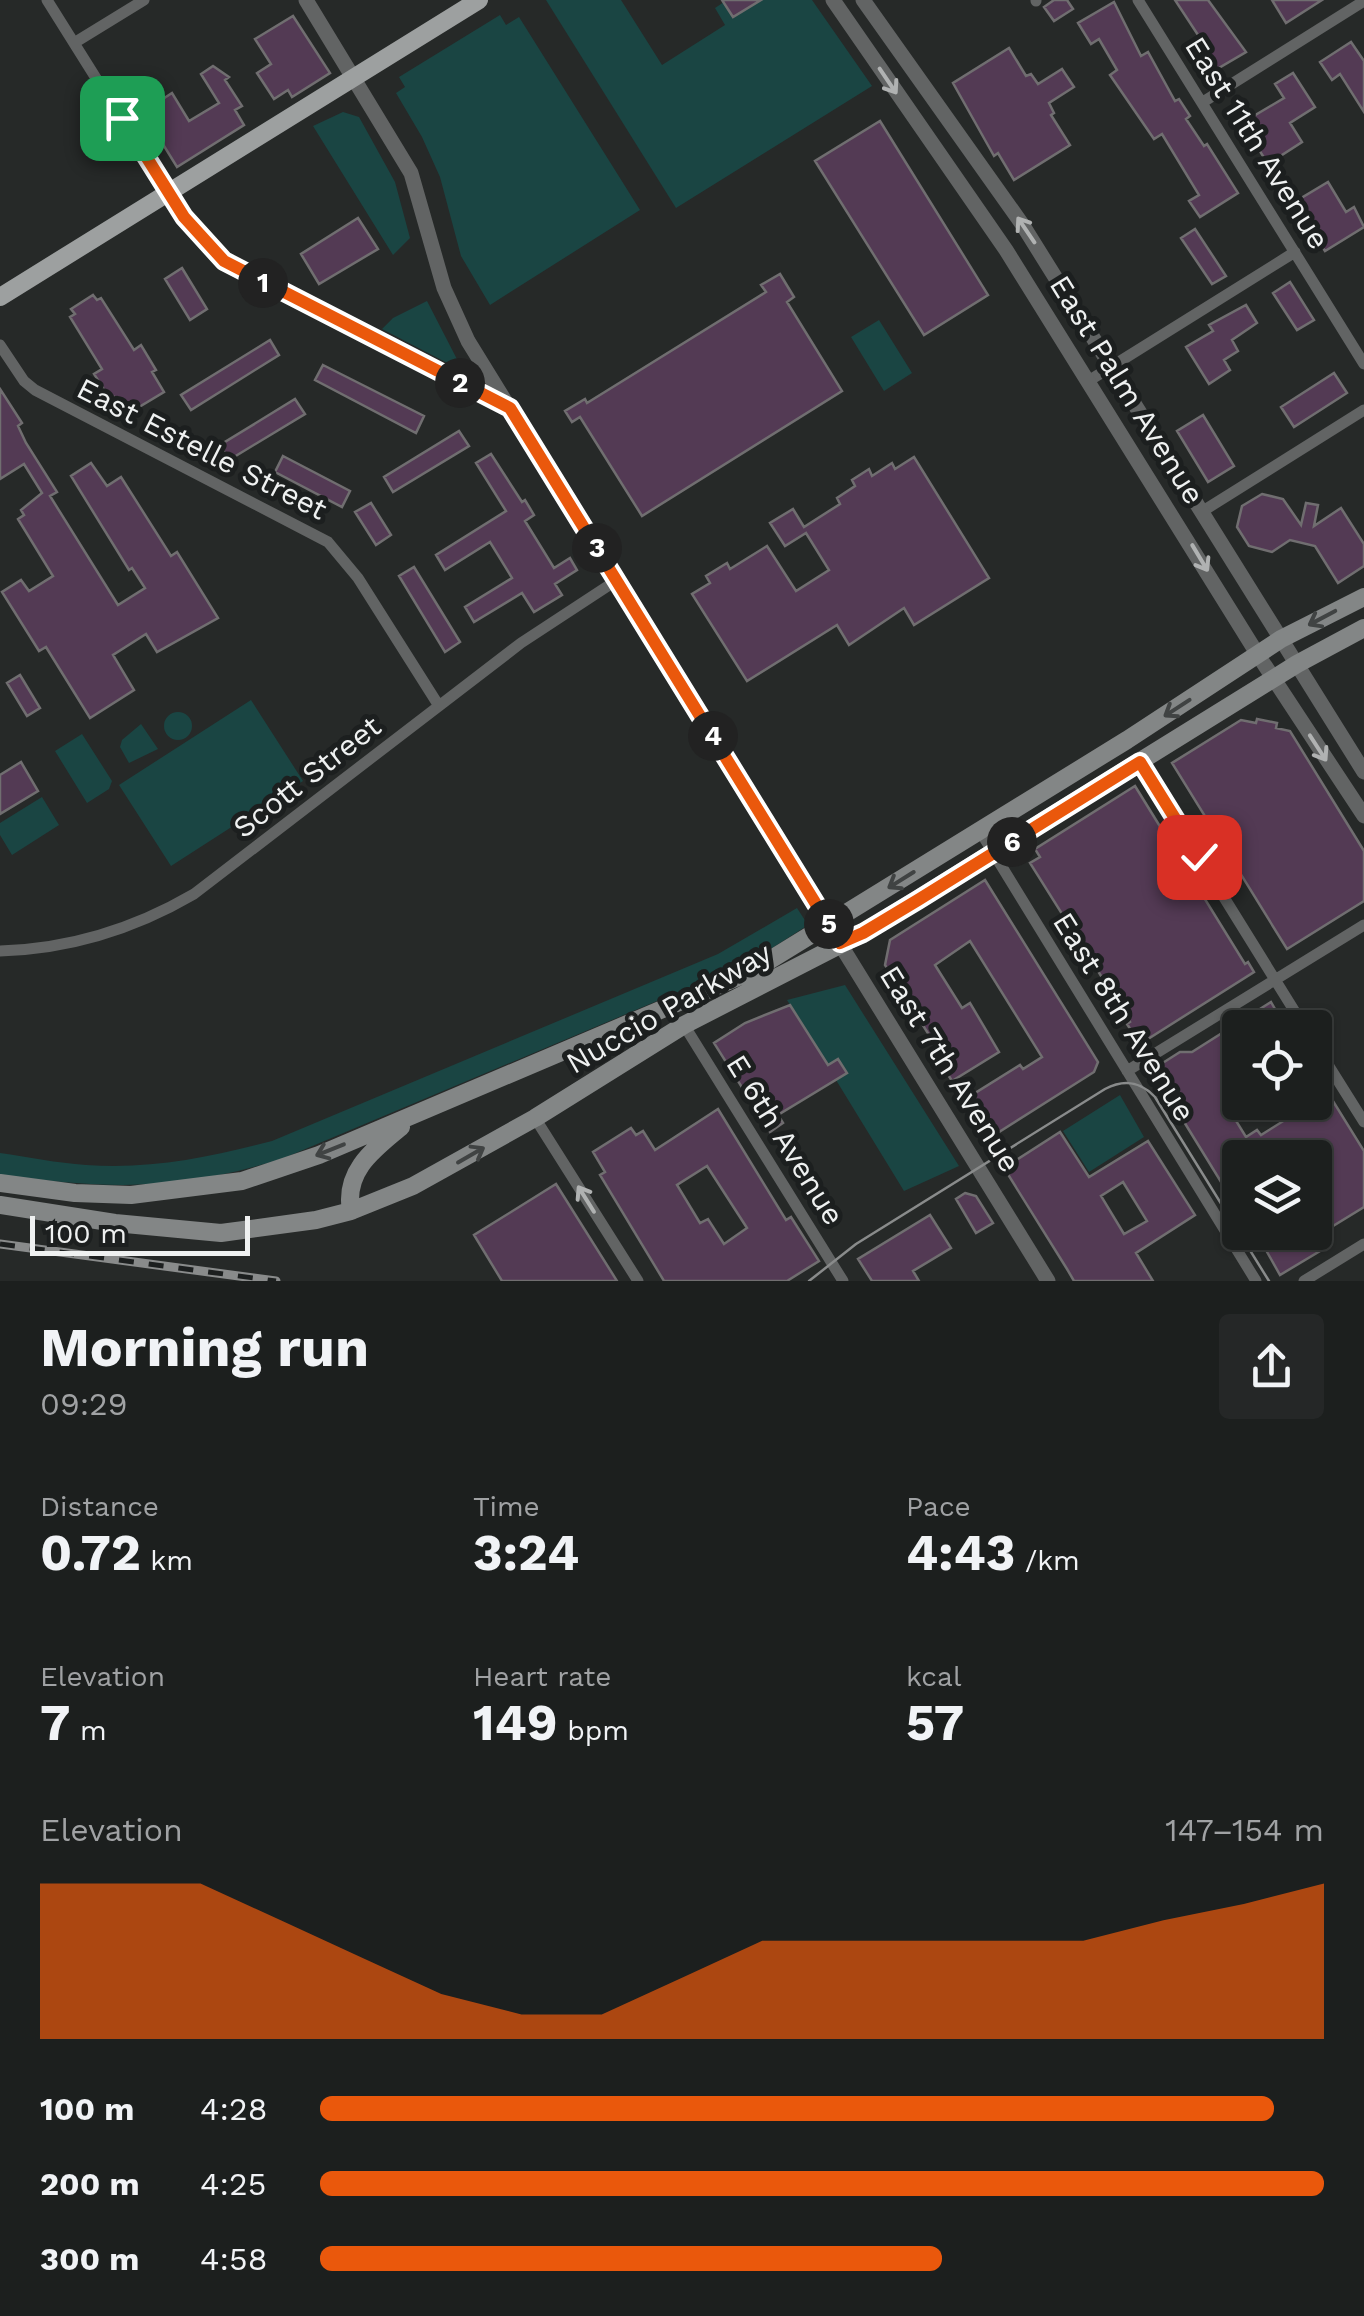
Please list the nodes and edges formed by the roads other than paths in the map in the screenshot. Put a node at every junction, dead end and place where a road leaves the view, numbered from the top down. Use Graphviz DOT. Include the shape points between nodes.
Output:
graph roads {
  1 [pos="47,0"];
  2 [pos="144,0"];
  3 [pos="306,0"];
  4 [pos="479,0"];
  5 [pos="833,0"];
  6 [pos="862,0"];
  7 [pos="1138,0"];
  8 [pos="1363,4"];
  9 [pos="1345,6"];
  10 [pos="74,43"];
  11 [pos="354,77"];
  12 [pos="1202,102"];
  13 [pos="168,193"];
  14 [pos="1295,252"];
  15 [pos="0,297"];
  16 [pos="0,345"];
  17 [pos="1364,364"];
  18 [pos="1112,365"];
  19 [pos="1090,380"];
  20 [pos="510,408"];
  21 [pos="1364,410"];
  22 [pos="1204,510"];
  23 [pos="617,580"];
  24 [pos="1364,597"];
  25 [pos="1364,628"];
  26 [pos="1281,640"];
  27 [pos="1258,654"];
  28 [pos="1297,664"];
  29 [pos="1274,679"];
  30 [pos="439,706"];
  31 [pos="1140,762"];
  32 [pos="1364,772"];
  33 [pos="1364,816"];
  34 [pos="980,832"];
  35 [pos="993,854"];
  36 [pos="1364,925"];
  37 [pos="829,926"];
  38 [pos="840,943"];
  39 [pos="0,951"];
  40 [pos="1276,980"];
  41 [pos="1294,1010"];
  42 [pos="684,1025"];
  43 [pos="1127,1071"];
  44 [pos="1332,1071"];
  45 [pos="420,1112"];
  46 [pos="535,1118"];
  47 [pos="1364,1122"];
  48 [pos="0,1183"];
  49 [pos="0,1205"];
  50 [pos="351,1211"];
  51 [pos="1364,1244"];
  52 [pos="638,1281"];
  53 [pos="843,1281"];
  54 [pos="1048,1281"];
  55 [pos="1256,1281"];
  56 [pos="1304,1281"];
  1 -- 10 [label="street"];
  2 -- 10 [label="street"];
  3 -- 11 [label="street, East 7th Avenue"];
  4 -- 11 [label="main road"];
  5 -- 19 [label="street, East Palm Avenue, one-way"];
  18 -- 6 [label="street, East Palm Avenue, one-way" via="1022,224"];
  7 -- 12 [label="street, East 11th Avenue"];
  8 -- 9 [label="street"];
  9 -- 12 [label="street"];
  10 -- 13 [label="street"];
  11 -- 13 [label="main road"];
  11 -- 20 [label="street, East 7th Avenue" via="411,173 456,319"];
  12 -- 14 [label="street, East 11th Avenue"];
  13 -- 15 [label="main road"];
  13 -- 20 [label="street" via="195,231 236,269"];
  14 -- 17 [label="street, East 11th Avenue"];
  14 -- 18 [label="street"];
  16 -- 30 [label="street, East Estelle Street" via="36,390 328,542"];
  18 -- 19 [label="street"];
  18 -- 22 [label="street, East Palm Avenue"];
  19 -- 27 [label="street, East Palm Avenue, one-way"];
  20 -- 23 [label="street, East 7th Avenue"];
  21 -- 22 [label="street"];
  22 -- 26 [label="street, East Palm Avenue"];
  23 -- 30 [label="street, Scott Street"];
  23 -- 37 [label="street, East 7th Avenue"];
  24 -- 26 [label="main road, Nuccio Parkway, one-way"];
  25 -- 28 [label="main road, Nuccio Parkway"];
  26 -- 27 [label="main road, Nuccio Parkway"];
  26 -- 28 [label="street, East Palm Avenue"];
  27 -- 29 [label="street, East Palm Avenue"];
  27 -- 34 [label="main road, Nuccio Parkway, one-way"];
  28 -- 29 [label="main road, Nuccio Parkway"];
  28 -- 32 [label="street, East Palm Avenue"];
  29 -- 31 [label="main road, Nuccio Parkway"];
  29 -- 33 [label="street, East Palm Avenue, one-way"];
  30 -- 39 [label="street, Scott Street" via="171,907 89,939"];
  31 -- 35 [label="main road, Nuccio Parkway"];
  31 -- 40 [label="street"];
  34 -- 35 [label="street, East 8th Avenue"];
  34 -- 37 [label="main road, Nuccio Parkway, one-way"];
  35 -- 38 [label="main road, Nuccio Parkway"];
  35 -- 43 [label="street, East 8th Avenue"];
  36 -- 40 [label="street"];
  37 -- 38 [label="street, East 7th Avenue"];
  37 -- 45 [label="main road, Nuccio Parkway" via="752,971"];
  38 -- 42 [label="main road, Nuccio Parkway"];
  38 -- 54 [label="street, East 7th Avenue"];
  40 -- 41 [label="street"];
  40 -- 43 [label="street"];
  42 -- 46 [label="main road, Nuccio Parkway"];
  42 -- 53 [label="street, E 6th Avenue"];
  43 -- 55 [label="street, East 8th Avenue"];
  44 -- 47 [label="street"];
  45 -- 48 [label="main road, Nuccio Parkway, one-way" via="242,1181 130,1195"];
  45 -- 50 [label="main road" via="358,1167"];
  50 -- 46 [label="main road, Nuccio Parkway, one-way" via="440,1173"];
  52 -- 46 [label="street, one-way"];
  49 -- 50 [label="main road, Nuccio Parkway" via="221,1233"];
  51 -- 56 [label="street"];
}
